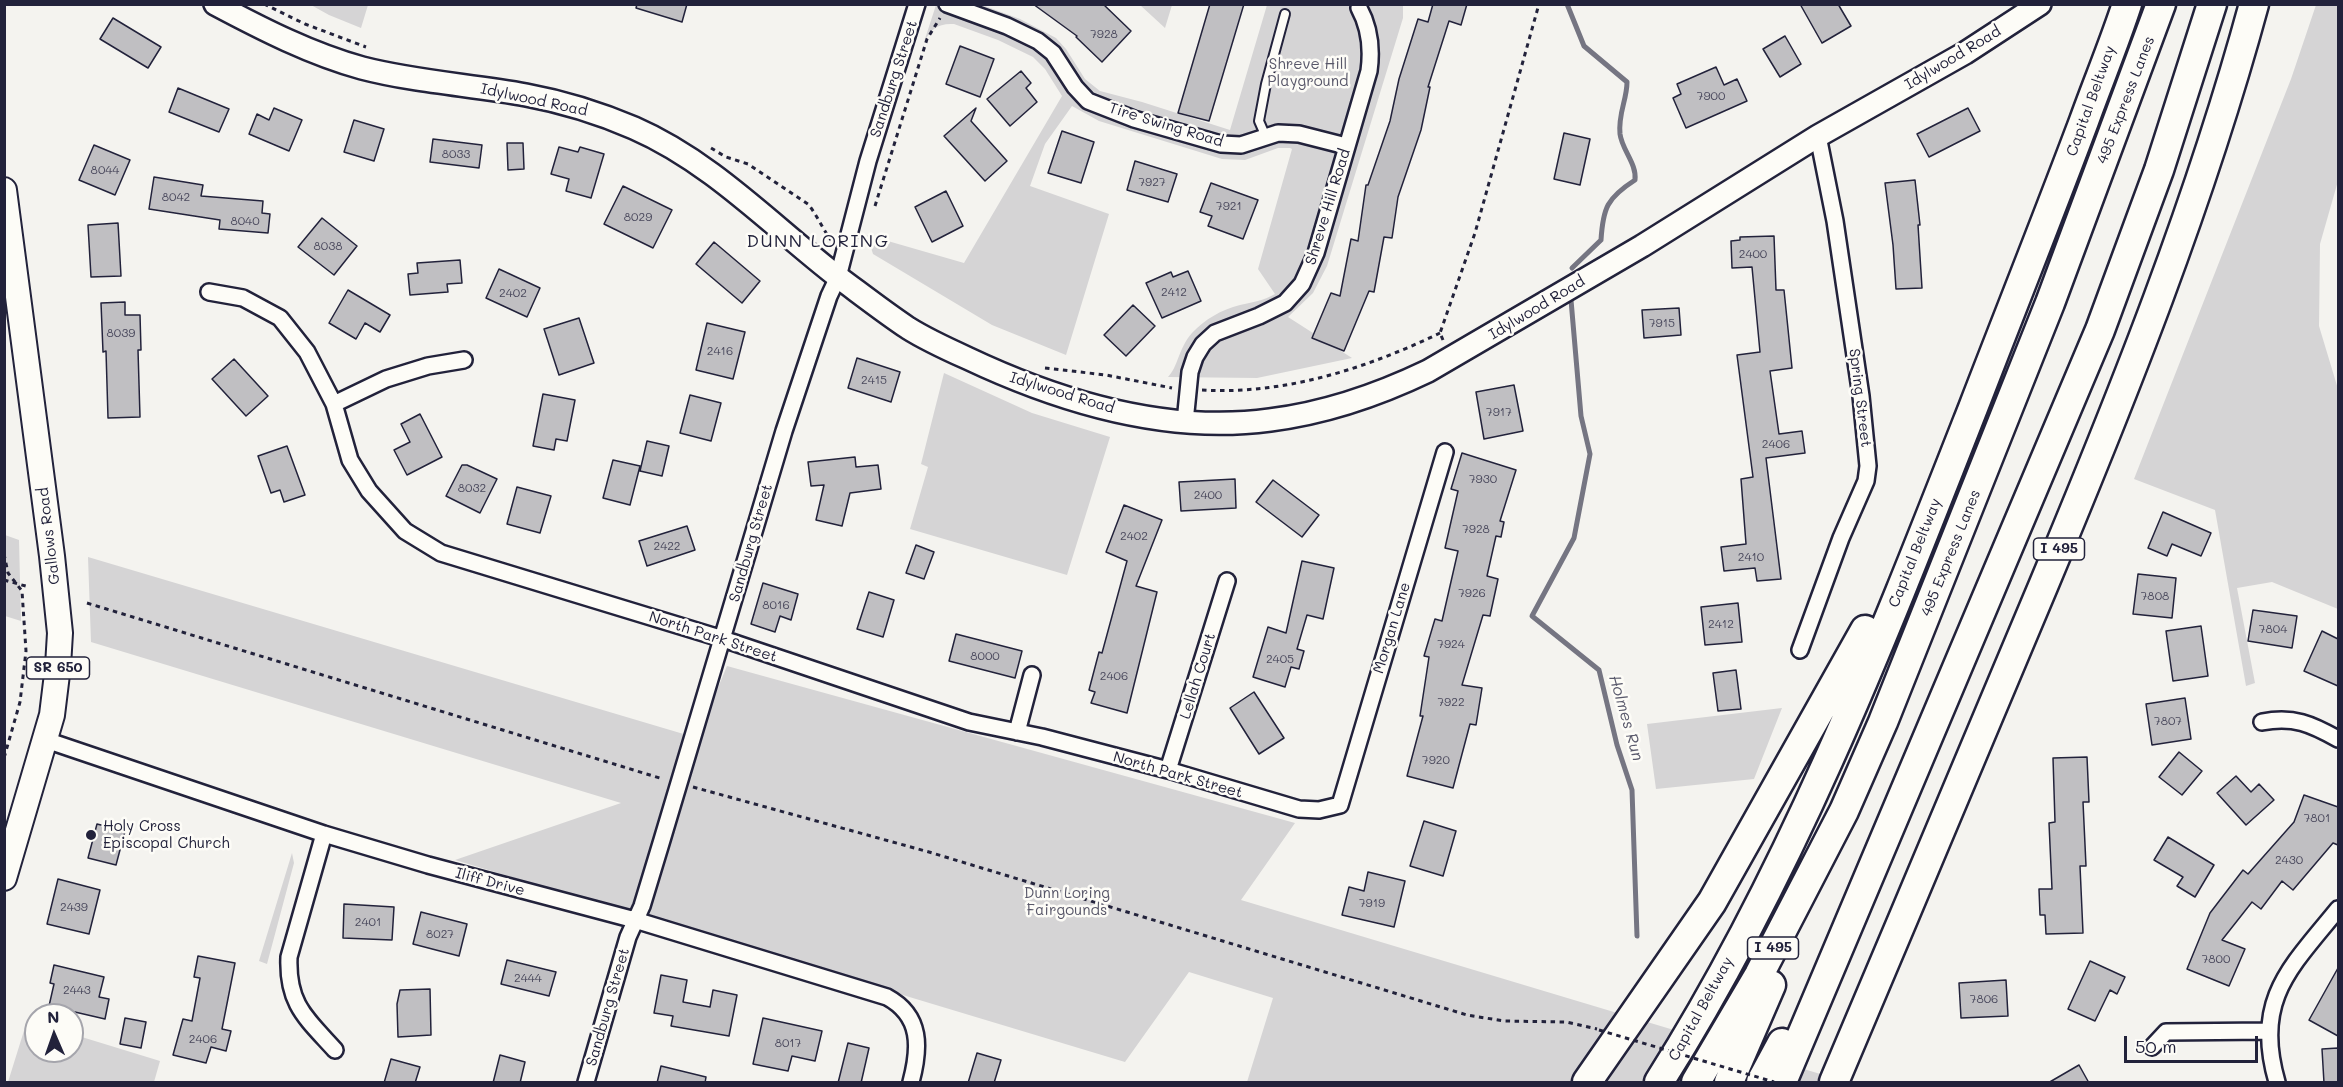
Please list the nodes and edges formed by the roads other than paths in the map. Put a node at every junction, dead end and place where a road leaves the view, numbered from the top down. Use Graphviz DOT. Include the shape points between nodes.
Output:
graph roads {
  1 [pos="215,4"];
  2 [pos="917,4"];
  3 [pos="2040,4"];
  4 [pos="2127,4"];
  5 [pos="2161,4"];
  6 [pos="2212,4"];
  7 [pos="2254,4"];
  8 [pos="944,8"];
  9 [pos="1359,8"];
  10 [pos="1285,14"];
  11 [pos="1266,136"];
  12 [pos="1818,136"];
  13 [pos="1346,146"];
  14 [pos="4,190"];
  15 [pos="838,277"];
  16 [pos="209,292"];
  17 [pos="464,360"];
  18 [pos="334,404"];
  19 [pos="1185,422"];
  20 [pos="1445,452"];
  21 [pos="1944,483"];
  22 [pos="1227,581"];
  23 [pos="723,639"];
  24 [pos="1800,650"];
  25 [pos="1032,675"];
  26 [pos="2262,722"];
  27 [pos="1017,732"];
  28 [pos="2338,739"];
  29 [pos="46,740"];
  30 [pos="1168,771"];
  31 [pos="1340,805"];
  32 [pos="1844,811"];
  33 [pos="324,834"];
  34 [pos="1870,873"];
  35 [pos="4,878"];
  36 [pos="2338,909"];
  37 [pos="635,920"];
  38 [pos="2268,1031"];
  39 [pos="2152,1047"];
  40 [pos="335,1050"];
  41 [pos="586,1083"];
  42 [pos="911,1083"];
  43 [pos="1587,1083"];
  44 [pos="1659,1083"];
  45 [pos="1696,1083"];
  46 [pos="1729,1083"];
  47 [pos="1761,1083"];
  48 [pos="1782,1083"];
  49 [pos="1834,1083"];
  50 [pos="2277,1083"];
  1 -- 15 [label="main road, Idylwood Road" via="268,32 362,68 565,103 605,115 668,145 719,179"];
  2 -- 15 [label="street, Sandburg Street" via="864,173"];
  3 -- 12 [label="main road, Idylwood Road" via="1965,53"];
  4 -- 21 [label="highway, Capital Beltway / I 495"];
  5 -- 32 [label="highway, 495 Express Lanes / I 495" via="2050,303"];
  6 -- 34 [label="highway, I 495" via="2159,170 2100,330"];
  7 -- 49 [label="highway, I 495" via="2150,320 2075,510"];
  8 -- 11 [label="street, Tire Swing Road" via="1007,26 1038,41 1053,53 1088,101 1221,144 1241,145"];
  9 -- 13 [label="street, Shreve Hill Road" via="1368,30 1371,60"];
  10 -- 11 [label="lane" via="1260,114"];
  11 -- 13 [label="street, Tire Swing Road" via="1299,134"];
  12 -- 19 [label="main road, Idylwood Road" via="1642,246 1394,387 1352,403 1268,421"];
  12 -- 24 [label="street, Spring Street" via="1837,233 1868,466 1866,481"];
  13 -- 19 [label="street, Shreve Hill Road" via="1317,253 1302,284 1285,303 1215,333 1203,344 1190,372"];
  14 -- 29 [label="main road, Gallows Road / SR 650" via="60,633"];
  15 -- 19 [label="main road, Idylwood Road" via="909,328 992,370 1085,404"];
  15 -- 23 [label="street, Sandburg Street" via="784,431"];
  16 -- 18 [label="street, North Park Street" via="243,298 280,318 307,352"];
  17 -- 18 [label="street" via="386,379"];
  18 -- 23 [label="street, North Park Street" via="351,460 369,491 405,531 441,553"];
  20 -- 31 [label="street, Morgan Lane"];
  21 -- 43 [label="highway" via="1828,699 1712,902"];
  21 -- 44 [label="highway, Capital Beltway / I 495" via="1892,611 1779,865"];
  22 -- 30 [label="street, Lellah Court"];
  23 -- 27 [label="street, North Park Street" via="969,722"];
  23 -- 37 [label="street, Sandburg Street"];
  25 -- 27 [label="street"];
  26 -- 28 [label="street" via="2294,720 2312,724"];
  27 -- 30 [label="street, North Park Street"];
  29 -- 33 [label="street, Iliff Drive"];
  29 -- 35 [label="main road, Gallows Road / SR 650"];
  30 -- 31 [label="street, North Park Street" via="1299,809"];
  32 -- 45 [label="highway, 495 Express Lanes / I 495" via="1759,975"];
  32 -- 46 [label="highway"];
  33 -- 37 [label="street, Iliff Drive"];
  33 -- 40 [label="street" via="289,957 288,975 301,1012"];
  34 -- 47 [label="highway"];
  34 -- 48 [label="highway, I 495"];
  36 -- 38 [label="street" via="2282,984 2272,1007"];
  37 -- 41 [label="street, Sandburg Street"];
  37 -- 42 [label="street, Iliff Drive" via="898,1003 915,1025"];
  38 -- 39 [label="street" via="2166,1032"];
  38 -- 50 [label="street"];
}
